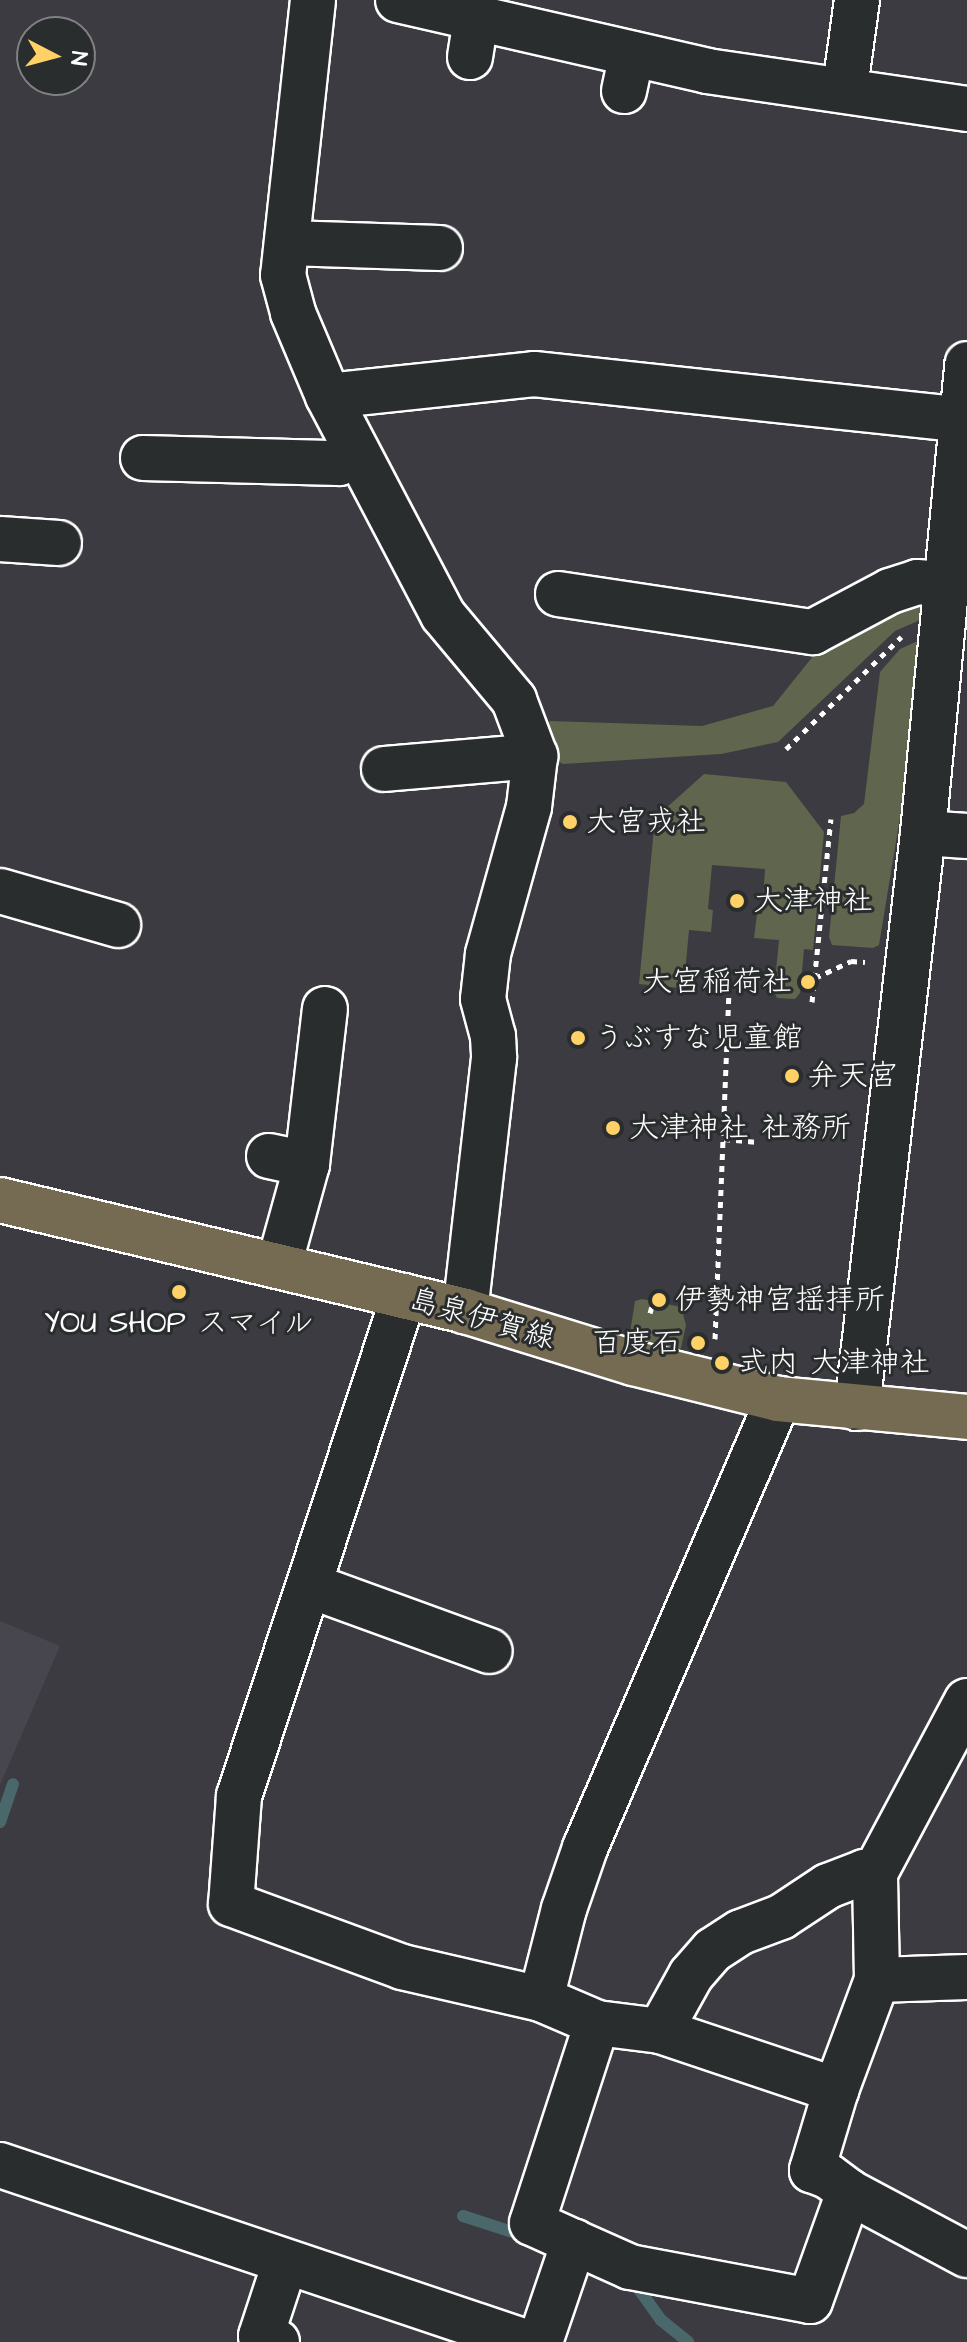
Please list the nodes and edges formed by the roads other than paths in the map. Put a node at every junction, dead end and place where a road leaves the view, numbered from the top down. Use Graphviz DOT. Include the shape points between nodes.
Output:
graph roads {
  1 [pos="313,0"];
  2 [pos="398,0"];
  3 [pos="857,0"];
  4 [pos="847,73"];
  5 [pos="967,109"];
  6 [pos="287,243"];
  7 [pos="440,248"];
  8 [pos="967,364"];
  9 [pos="328,396"];
  10 [pos="962,420"];
  11 [pos="357,453"];
  12 [pos="143,458"];
  13 [pos="0,539"];
  14 [pos="59,543"];
  15 [pos="558,594"];
  16 [pos="945,599"];
  17 [pos="535,756"];
  18 [pos="384,769"];
  19 [pos="923,833"];
  20 [pos="967,836"];
  21 [pos="0,891"];
  22 [pos="118,925"];
  23 [pos="325,1009"];
  24 [pos="0,1200"];
  25 [pos="279,1265"];
  26 [pos="404,1296"];
  27 [pos="465,1311"];
  28 [pos="778,1399"];
  29 [pos="857,1408"];
  30 [pos="967,1417"];
  31 [pos="311,1586"];
  32 [pos="490,1651"];
  33 [pos="967,1701"];
  34 [pos="953,1767"];
  35 [pos="875,1873"];
  36 [pos="967,1977"];
  37 [pos="877,1980"];
  38 [pos="541,1999"];
  39 [pos="597,2023"];
  40 [pos="660,2031"];
  41 [pos="836,2090"];
  42 [pos="0,2165"];
  43 [pos="849,2192"];
  44 [pos="574,2242"];
  45 [pos="967,2255"];
  46 [pos="285,2263"];
  47 [pos="277,2342"];
  48 [pos="526,2342"];
  49 [pos="540,2342"];
  1 -- 6 [label="street"];
  2 -- 5 [label="street" via="473,37 628,73 707,71"];
  3 -- 4 [label="street"];
  6 -- 7 [label="street"];
  6 -- 9 [label="street" via="283,275 293,313"];
  8 -- 10 [label="street"];
  9 -- 10 [label="street" via="534,374"];
  9 -- 11 [label="street"];
  10 -- 16 [label="street"];
  11 -- 12 [label="street" via="339,463"];
  11 -- 17 [label="street" via="443,615 514,700"];
  13 -- 14 [label="street"];
  15 -- 16 [label="street" via="813,632 917,582"];
  16 -- 19 [label="street"];
  17 -- 18 [label="street"];
  17 -- 27 [label="street" via="529,807 488,954 483,999 494,1058"];
  19 -- 20 [label="street"];
  19 -- 29 [label="street"];
  21 -- 22 [label="street"];
  23 -- 25 [label="street" via="288,1160"];
  24 -- 25 [label="main road, 島泉伊賀線"];
  25 -- 26 [label="main road, 島泉伊賀線"];
  26 -- 27 [label="main road, 島泉伊賀線"];
  26 -- 31 [label="street"];
  27 -- 28 [label="main road, 島泉伊賀線" via="633,1363"];
  28 -- 29 [label="main road, 島泉伊賀線"];
  28 -- 38 [label="street" via="585,1848"];
  29 -- 30 [label="main road, 島泉伊賀線"];
  31 -- 32 [label="street"];
  31 -- 38 [label="street" via="239,1796 231,1904 402,1967"];
  33 -- 34 [label="street"];
  34 -- 35 [label="street"];
  35 -- 37 [label="street"];
  35 -- 40 [label="street" via="828,1886 781,1917 713,1950 691,1975"];
  36 -- 37 [label="street"];
  37 -- 41 [label="street"];
  38 -- 39 [label="street"];
  39 -- 40 [label="street"];
  39 -- 44 [label="street" via="532,2223"];
  40 -- 41 [label="street"];
  41 -- 43 [label="street" via="812,2170"];
  42 -- 46 [label="street"];
  43 -- 44 [label="street" via="810,2301 630,2267"];
  43 -- 45 [label="street"];
  44 -- 49 [label="street"];
  46 -- 47 [label="street" via="261,2336"];
  46 -- 48 [label="street"];
}
